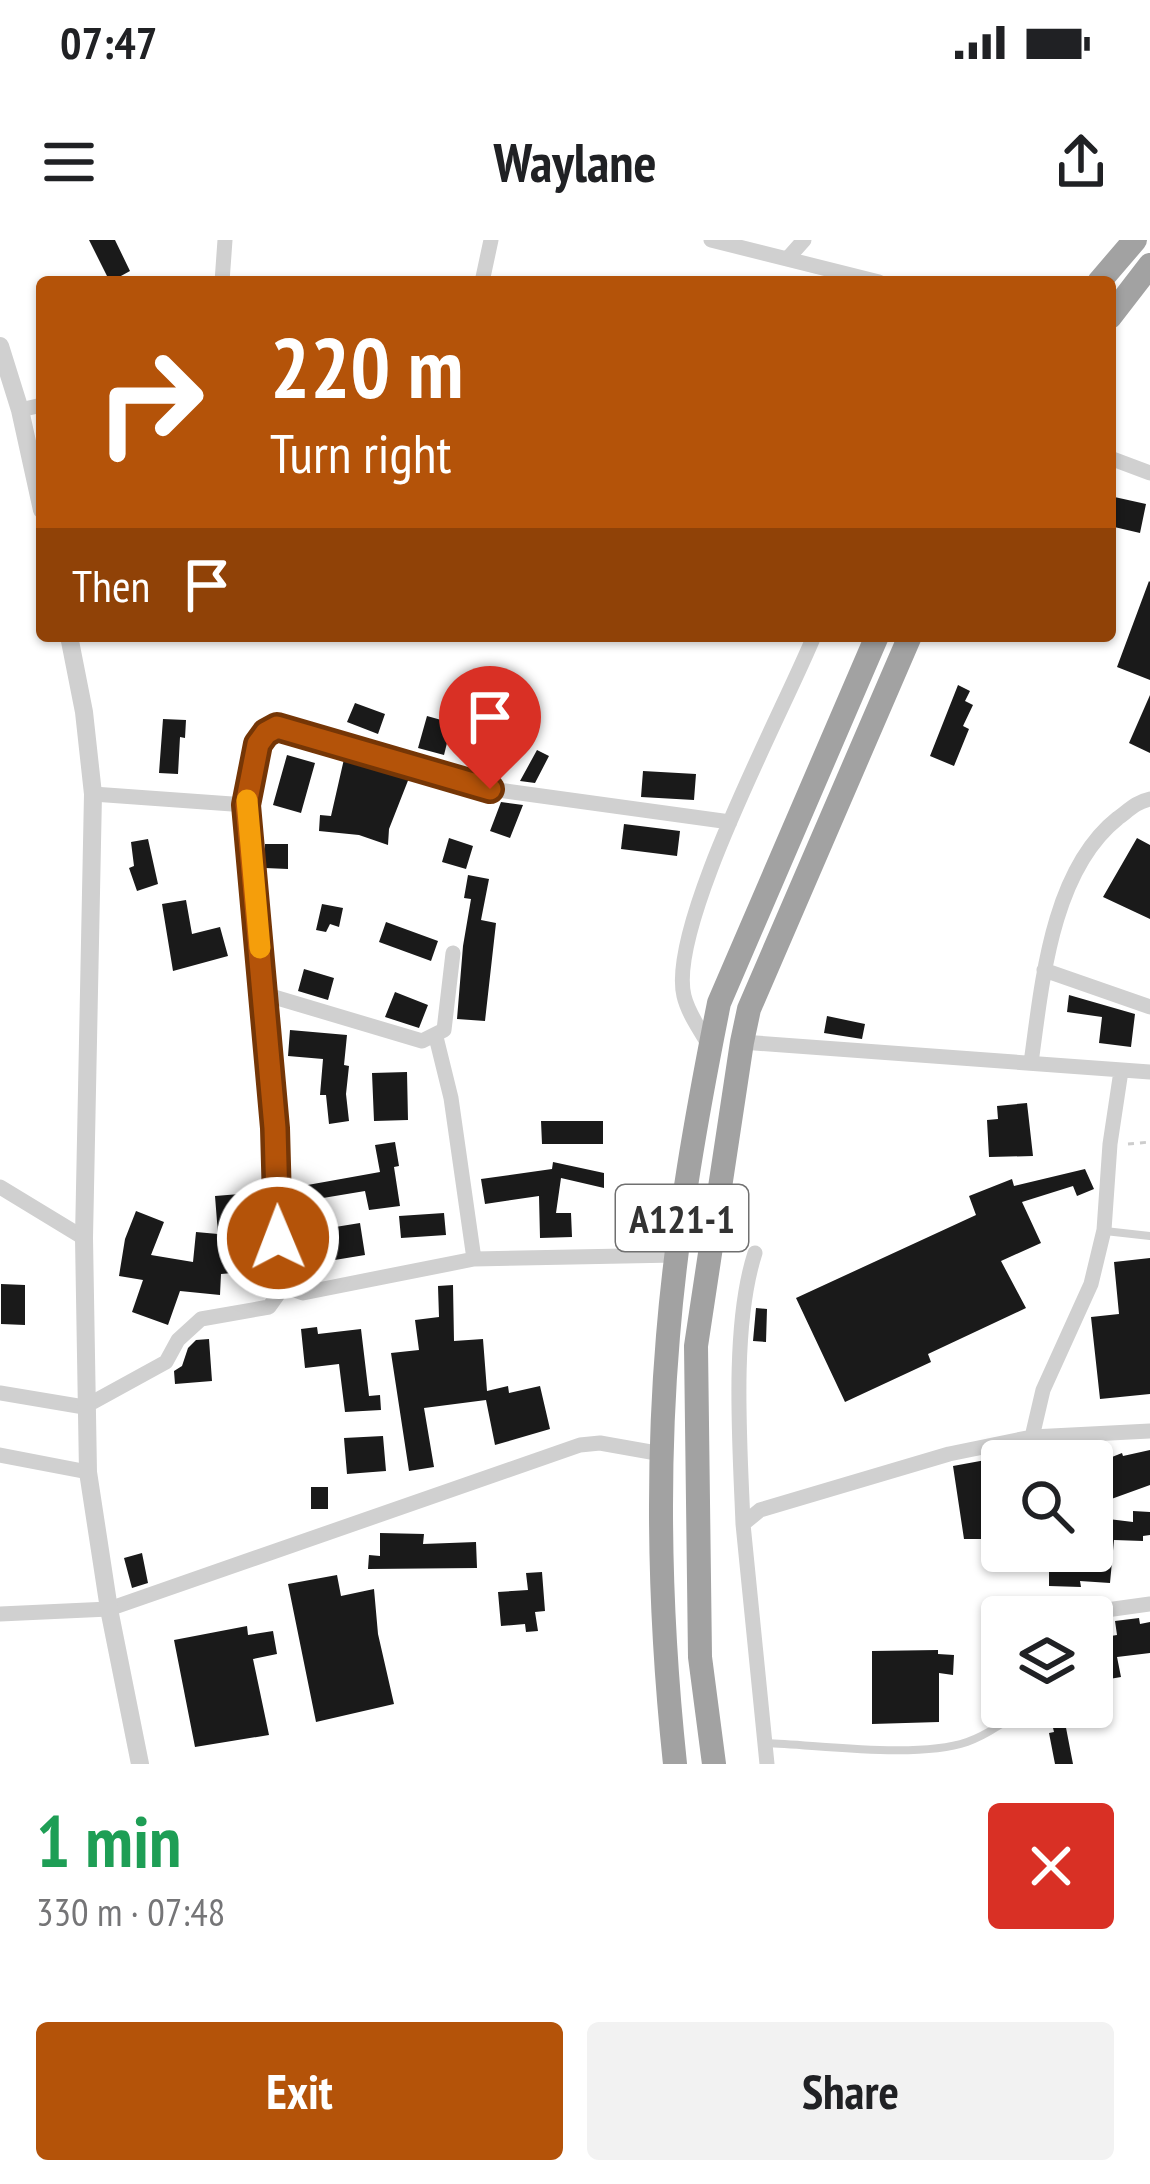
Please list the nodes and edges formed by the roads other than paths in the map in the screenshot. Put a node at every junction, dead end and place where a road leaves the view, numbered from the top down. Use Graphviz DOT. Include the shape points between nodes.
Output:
graph roads {
  1 [pos="225,240"];
  2 [pos="491,240"];
  3 [pos="711,240"];
  4 [pos="804,240"];
  5 [pos="1135,240"];
  6 [pos="790,257"];
  7 [pos="1150,265"];
  8 [pos="222,276"];
  9 [pos="483,276"];
  10 [pos="858,276"];
  11 [pos="1105,276"];
  12 [pos="1116,309"];
  13 [pos="0,346"];
  14 [pos="36,406"];
  15 [pos="20,410"];
  16 [pos="1116,460"];
  17 [pos="1150,473"];
  18 [pos="36,483"];
  19 [pos="70,642"];
  20 [pos="811,642"];
  21 [pos="874,642"];
  22 [pos="907,642"];
  23 [pos="93,794"];
  24 [pos="1150,799"];
  25 [pos="246,805"];
  26 [pos="730,822"];
  27 [pos="453,953"];
  28 [pos="1044,970"];
  29 [pos="264,994"];
  30 [pos="1150,1007"];
  31 [pos="436,1037"];
  32 [pos="742,1042"];
  33 [pos="710,1048"];
  34 [pos="1030,1064"];
  35 [pos="1121,1071"];
  36 [pos="1150,1072"];
  37 [pos="0,1187"];
  38 [pos="1104,1230"];
  39 [pos="1150,1236"];
  40 [pos="84,1238"];
  41 [pos="755,1252"];
  42 [pos="676,1255"];
  43 [pos="474,1259"];
  44 [pos="284,1286"];
  45 [pos="0,1393"];
  46 [pos="84,1407"];
  47 [pos="1150,1431"];
  48 [pos="1032,1437"];
  49 [pos="662,1454"];
  50 [pos="0,1455"];
  51 [pos="88,1472"];
  52 [pos="743,1525"];
  53 [pos="1150,1604"];
  54 [pos="109,1609"];
  55 [pos="1113,1609"];
  56 [pos="0,1614"];
  57 [pos="997,1728"];
  58 [pos="764,1742"];
  59 [pos="140,1764"];
  60 [pos="675,1764"];
  61 [pos="713,1764"];
  62 [pos="767,1764"];
  1 -- 8 [label="street"];
  2 -- 9 [label="street"];
  3 -- 6 [label="street"];
  4 -- 6 [label="street"];
  5 -- 11 [label="highway"];
  6 -- 10 [label="street"];
  7 -- 12 [label="highway"];
  13 -- 15 [label="street"];
  14 -- 15 [label="street"];
  15 -- 18 [label="street"];
  16 -- 17 [label="street"];
  19 -- 23 [label="street"];
  20 -- 26 [label="street"];
  21 -- 33 [label="highway, A121-1" via="719,1003"];
  22 -- 32 [label="highway, A121-1" via="749,1009"];
  23 -- 25 [label="street"];
  23 -- 40 [label="street"];
  24 -- 28 [label="street" via="1107,826 1072,872"];
  25 -- 26 [label="street" via="258,744 277,727 490,789"];
  25 -- 29 [label="street"];
  26 -- 33 [label="street" via="688,936 684,974 683,994"];
  27 -- 31 [label="street" via="444,1030"];
  28 -- 30 [label="street"];
  28 -- 34 [label="street"];
  29 -- 31 [label="street" via="422,1041"];
  29 -- 44 [label="street"];
  31 -- 43 [label="street"];
  32 -- 34 [label="street"];
  32 -- 61 [label="highway, A121-1" via="696,1346 700,1657"];
  33 -- 42 [label="highway, A121-1"];
  34 -- 35 [label="street"];
  35 -- 36 [label="street"];
  35 -- 38 [label="street"];
  37 -- 40 [label="street"];
  38 -- 39 [label="lane"];
  38 -- 48 [label="street"];
  40 -- 46 [label="street"];
  41 -- 52 [label="street" via="742,1349"];
  42 -- 43 [label="street"];
  42 -- 49 [label="highway, A121-1"];
  43 -- 44 [label="street" via="303,1293"];
  44 -- 46 [label="street" via="269,1307 201,1319 166,1362"];
  45 -- 46 [label="street"];
  46 -- 51 [label="street"];
  47 -- 48 [label="street"];
  48 -- 52 [label="street" via="760,1510"];
  49 -- 54 [label="street" via="580,1445"];
  49 -- 60 [label="highway, A121-1" via="665,1669"];
  50 -- 51 [label="street"];
  51 -- 54 [label="street"];
  52 -- 58 [label="street"];
  53 -- 55 [label="street"];
  54 -- 56 [label="street"];
  54 -- 59 [label="street"];
  57 -- 58 [label="lane" via="930,1749"];
  58 -- 62 [label="street"];
}
